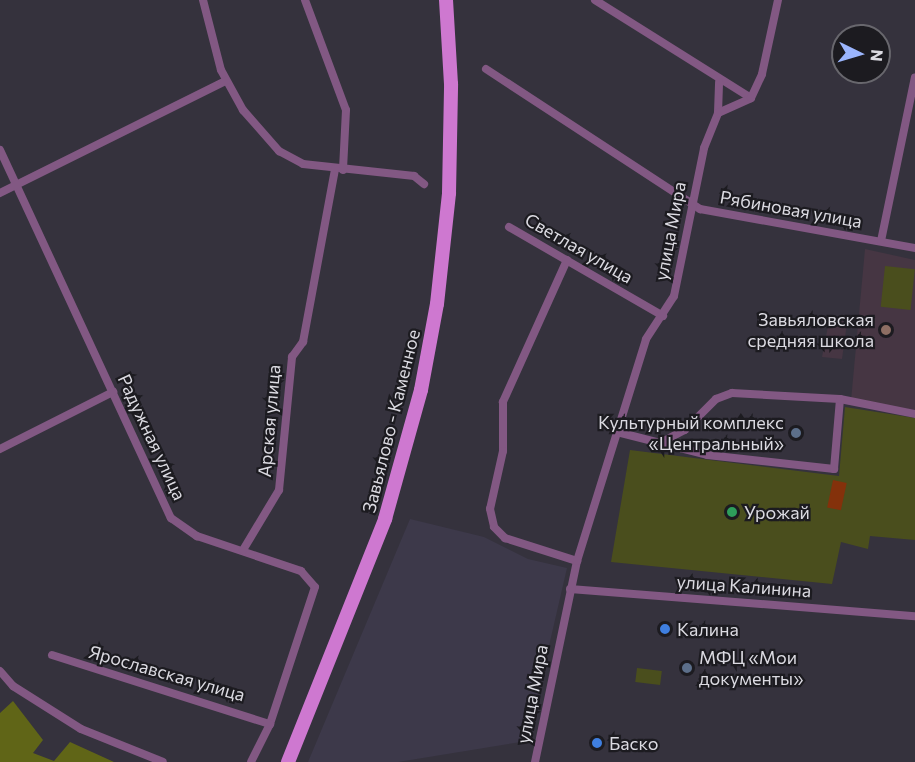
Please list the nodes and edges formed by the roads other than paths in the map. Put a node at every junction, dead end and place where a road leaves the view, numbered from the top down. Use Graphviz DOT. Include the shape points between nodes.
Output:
graph roads {
  1 [pos="203,0"];
  2 [pos="305,0"];
  3 [pos="446,0"];
  4 [pos="595,0"];
  5 [pos="778,0"];
  6 [pos="486,69"];
  7 [pos="915,77"];
  8 [pos="226,81"];
  9 [pos="719,82"];
  10 [pos="751,98"];
  11 [pos="718,113"];
  12 [pos="0,150"];
  13 [pos="339,170"];
  14 [pos="424,184"];
  15 [pos="16,185"];
  16 [pos="0,193"];
  17 [pos="689,203"];
  18 [pos="509,227"];
  19 [pos="881,242"];
  20 [pos="915,249"];
  21 [pos="567,260"];
  22 [pos="663,316"];
  23 [pos="113,392"];
  24 [pos="840,399"];
  25 [pos="915,414"];
  26 [pos="617,432"];
  27 [pos="661,443"];
  28 [pos="0,449"];
  29 [pos="243,550"];
  30 [pos="577,561"];
  31 [pos="570,589"];
  32 [pos="915,616"];
  33 [pos="52,656"];
  34 [pos="0,671"];
  35 [pos="270,724"];
  36 [pos="164,762"];
  37 [pos="251,762"];
  38 [pos="288,762"];
  39 [pos="535,762"];
  1 -- 8 [label="street"];
  2 -- 13 [label="street" via="346,110"];
  3 -- 38 [label="main road, Завьялово - Каменное" via="451,84 449,193 437,304 423,380 385,519"];
  4 -- 9 [label="street"];
  5 -- 10 [label="street" via="762,74"];
  6 -- 17 [label="street, Рябиновая улица"];
  7 -- 19 [label="street"];
  8 -- 13 [label="street" via="243,110 279,151 303,164"];
  8 -- 15 [label="street"];
  9 -- 10 [label="street"];
  9 -- 11 [label="street, улица Мира"];
  10 -- 11 [label="street"];
  11 -- 17 [label="street, улица Мира"];
  12 -- 15 [label="street, Радужная улица"];
  13 -- 14 [label="street" via="414,176"];
  13 -- 29 [label="street, Арская улица" via="303,342 292,357 279,489"];
  15 -- 16 [label="street"];
  15 -- 23 [label="street, Радужная улица"];
  17 -- 19 [label="street, Рябиновая улица" via="723,216"];
  17 -- 22 [label="street, улица Мира" via="681,272"];
  18 -- 21 [label="street, Светлая улица"];
  19 -- 20 [label="street, Рябиновая улица"];
  21 -- 22 [label="street, Светлая улица"];
  21 -- 30 [label="street" via="504,402 503,452 490,509 494,527 505,538"];
  22 -- 26 [label="street, улица Мира" via="646,339"];
  23 -- 28 [label="street"];
  23 -- 29 [label="street, Радужная улица" via="171,518 197,536"];
  24 -- 25 [label="street"];
  24 -- 27 [label="street" via="732,393 716,399 685,430"];
  24 -- 27 [label="street" via="834,468 707,455"];
  26 -- 27 [label="street"];
  26 -- 30 [label="street, улица Мира"];
  29 -- 35 [label="street, Радужная улица" via="301,571 315,587"];
  30 -- 31 [label="street, улица Мира"];
  31 -- 32 [label="street, улица Калинина"];
  31 -- 39 [label="street, улица Мира"];
  33 -- 35 [label="street, Ярославская улица"];
  34 -- 36 [label="street" via="13,686 81,729"];
  35 -- 37 [label="street, Радужная улица"];
}
